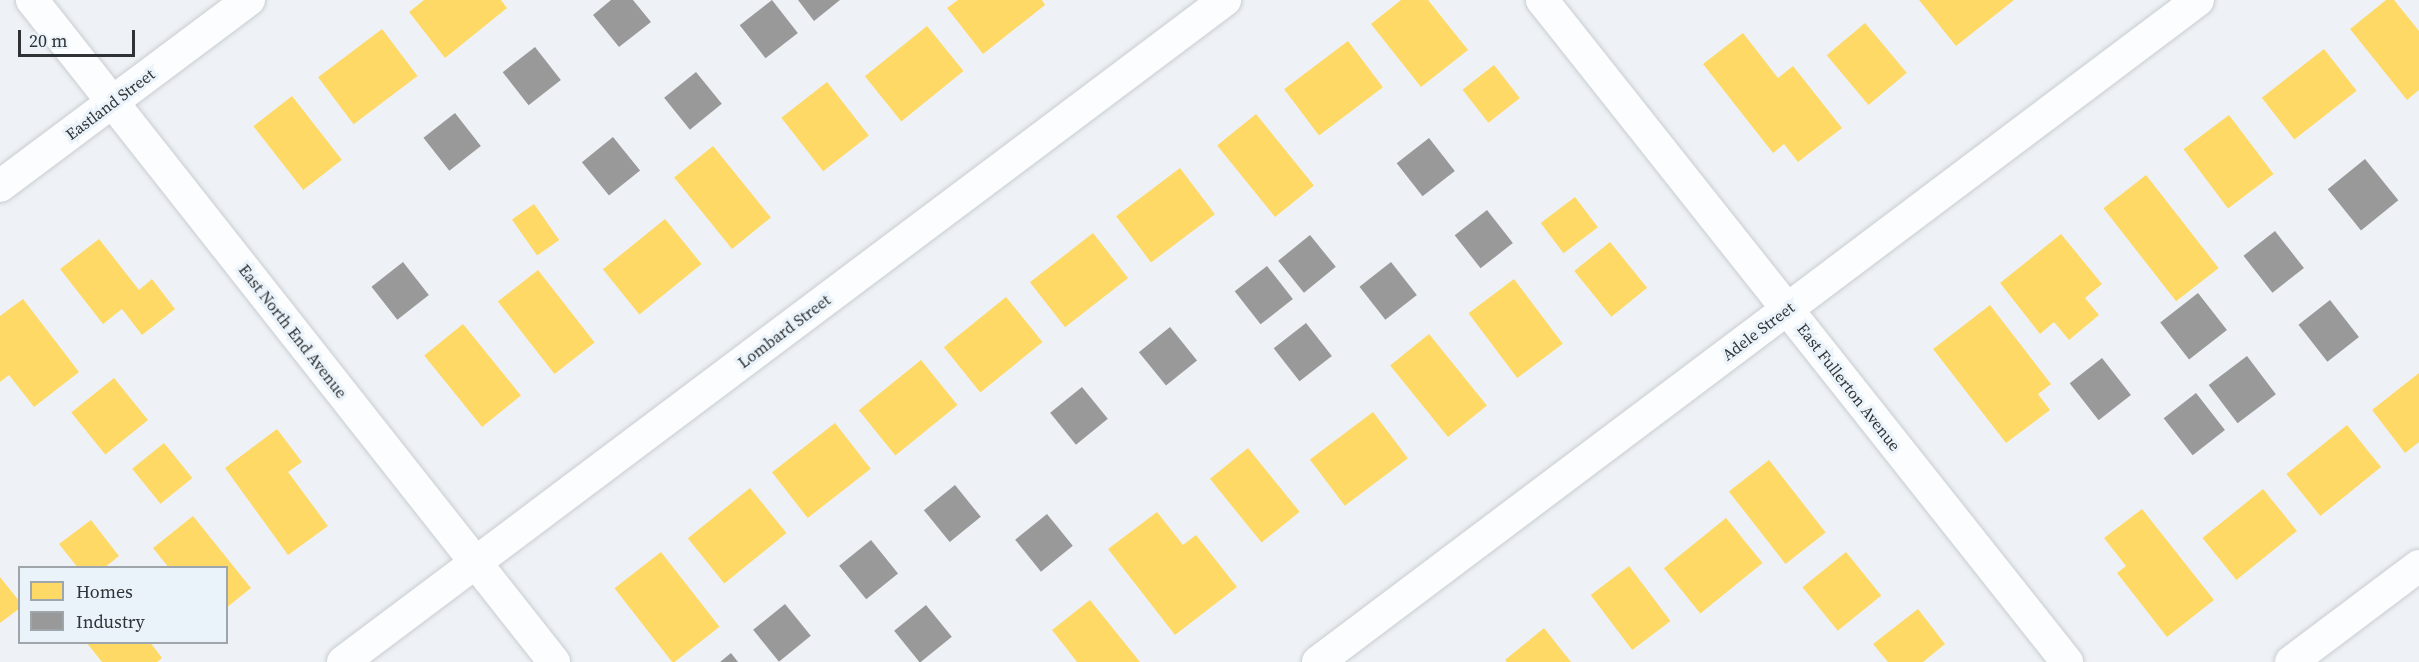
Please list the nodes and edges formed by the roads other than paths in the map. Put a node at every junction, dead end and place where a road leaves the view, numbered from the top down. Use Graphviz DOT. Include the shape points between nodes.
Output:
graph roads {
  1 [pos="32,0"];
  2 [pos="249,0"];
  3 [pos="1225,0"];
  4 [pos="1542,0"];
  5 [pos="2198,0"];
  6 [pos="112,102"];
  7 [pos="0,186"];
  8 [pos="1787,309"];
  9 [pos="476,562"];
  10 [pos="2419,566"];
  11 [pos="343,662"];
  12 [pos="555,662"];
  13 [pos="1318,662"];
  14 [pos="2067,662"];
  15 [pos="2291,662"];
  1 -- 6 [label="street, East North End Avenue"];
  2 -- 6 [label="street, Eastland Street"];
  3 -- 9 [label="street, Lombard Street"];
  4 -- 8 [label="street, East Fullerton Avenue"];
  5 -- 8 [label="street, Adele Street"];
  6 -- 7 [label="street, Eastland Street"];
  6 -- 9 [label="street, East North End Avenue"];
  8 -- 13 [label="street, Adele Street"];
  8 -- 14 [label="street, East Fullerton Avenue"];
  9 -- 11 [label="street, Lombard Street"];
  9 -- 12 [label="street, East North End Avenue"];
  10 -- 15 [label="street"];
}
